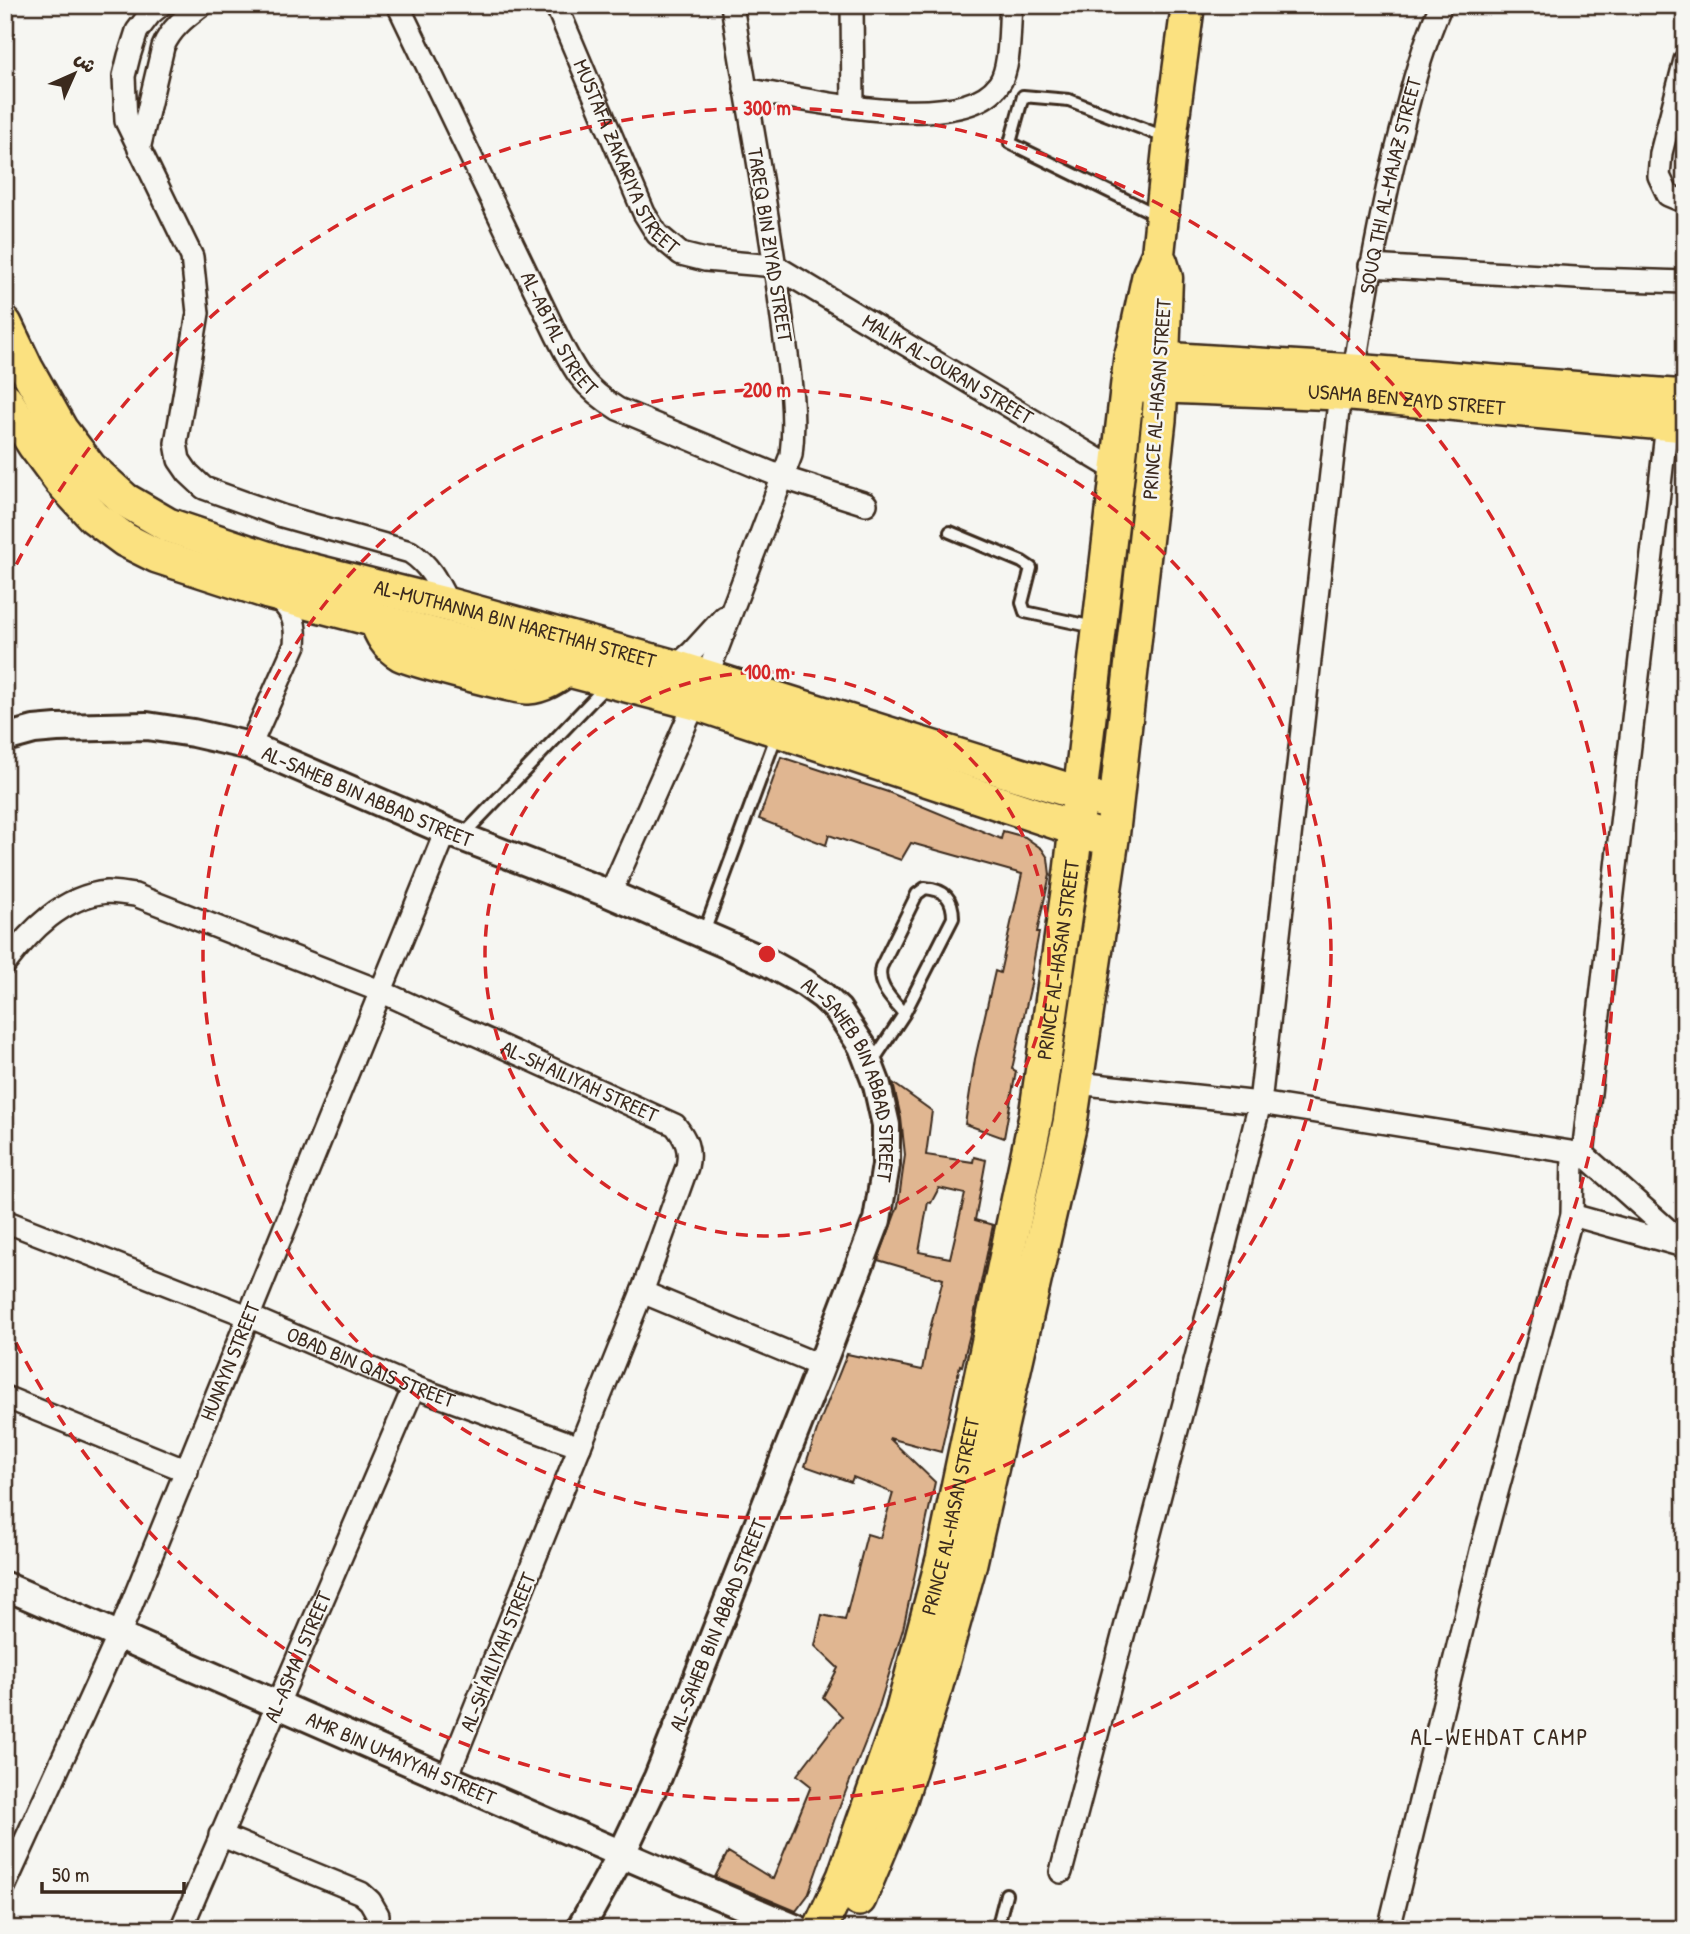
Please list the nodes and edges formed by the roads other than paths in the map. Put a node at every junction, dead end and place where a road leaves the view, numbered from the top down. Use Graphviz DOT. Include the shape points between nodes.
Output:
graph roads {
  1 [pos="161,5"];
  2 [pos="202,5"];
  3 [pos="398,5"];
  4 [pos="556,5"];
  5 [pos="732,5"];
  6 [pos="852,5"];
  7 [pos="1011,5"];
  8 [pos="1188,5"];
  9 [pos="1441,5"];
  10 [pos="1685,60"];
  11 [pos="745,89"];
  12 [pos="853,107"];
  13 [pos="1170,139"];
  14 [pos="138,149"];
  15 [pos="1685,202"];
  16 [pos="1162,217"];
  17 [pos="775,266"];
  18 [pos="1370,266"];
  19 [pos="1685,282"];
  20 [pos="5,324"];
  21 [pos="1146,371"];
  22 [pos="16,373"];
  23 [pos="1347,382"];
  24 [pos="1197,386"];
  25 [pos="5,399"];
  26 [pos="1679,415"];
  27 [pos="1159,420"];
  28 [pos="1118,472"];
  29 [pos="784,478"];
  30 [pos="866,505"];
  31 [pos="950,532"];
  32 [pos="268,592"];
  33 [pos="735,601"];
  34 [pos="449,604"];
  35 [pos="1100,628"];
  36 [pos="675,667"];
  37 [pos="612,681"];
  38 [pos="701,690"];
  39 [pos="778,730"];
  40 [pos="5,738"];
  41 [pos="1087,739"];
  42 [pos="250,746"];
  43 [pos="1039,780"];
  44 [pos="1081,795"];
  45 [pos="1116,805"];
  46 [pos="1031,814"];
  47 [pos="1075,829"];
  48 [pos="454,834"];
  49 [pos="1112,839"];
  50 [pos="1071,871"];
  51 [pos="610,894"];
  52 [pos="704,935"];
  53 [pos="5,964"];
  54 [pos="380,991"];
  55 [pos="904,1014"];
  56 [pos="870,1066"];
  57 [pos="1077,1083"];
  58 [pos="1261,1103"];
  59 [pos="1036,1116"];
  60 [pos="1070,1123"];
  61 [pos="1578,1154"];
  62 [pos="1572,1215"];
  63 [pos="5,1222"];
  64 [pos="1685,1246"];
  65 [pos="642,1292"];
  66 [pos="248,1316"];
  67 [pos="821,1366"];
  68 [pos="414,1387"];
  69 [pos="5,1397"];
  70 [pos="580,1447"];
  71 [pos="187,1472"];
  72 [pos="5,1586"];
  73 [pos="119,1635"];
  74 [pos="279,1704"];
  75 [pos="447,1777"];
  76 [pos="220,1835"];
  77 [pos="621,1855"];
  78 [pos="1061,1872"];
  79 [pos="5,1885"];
  80 [pos="1006,1894"];
  81 [pos="181,1929"];
  82 [pos="376,1929"];
  83 [pos="580,1929"];
  84 [pos="797,1929"];
  85 [pos="820,1929"];
  86 [pos="846,1929"];
  87 [pos="997,1929"];
  88 [pos="1389,1929"];
  1 -- 14 [label="street" via="137,31 124,76 127,121"];
  2 -- 14 [label="street" via="181,21 163,47"];
  3 -- 29 [label="street, AL-ABTAL STREET" via="556,334 585,384 618,409"];
  4 -- 17 [label="street, MUSTAFA ZAKARIYA STREET" via="657,234 681,254"];
  5 -- 11 [label="street, TAREQ BIN ZIYAD STREET"];
  6 -- 12 [label="street"];
  7 -- 12 [label="street" via="1006,64 1000,83 984,99 920,111"];
  8 -- 13 [label="main road, PRINCE AL-HASAN STREET"];
  9 -- 18 [label="street, SOUQ THI AL-MAJAZ STREET" via="1416,73"];
  10 -- 15 [label="street" via="1659,176 1668,195"];
  11 -- 12 [label="street"];
  11 -- 17 [label="street, TAREQ BIN ZIYAD STREET"];
  13 -- 16 [label="main road, PRINCE AL-HASAN STREET"];
  13 -- 16 [label="lane" via="1069,100 1024,96 1010,143"];
  14 -- 34 [label="street" via="192,257 196,279 198,313 176,443 179,460 204,488 282,516 410,552 434,574"];
  16 -- 21 [label="main road, PRINCE AL-HASAN STREET" via="1158,254 1166,278"];
  17 -- 28 [label="street, MALIK AL-OURAN STREET"];
  17 -- 29 [label="street, TAREQ BIN ZIYAD STREET" via="794,427"];
  18 -- 19 [label="street"];
  18 -- 23 [label="street, SOUQ THI AL-MAJAZ STREET"];
  20 -- 22 [label="highway, AL-MUTHANNA BIN HARETHAH STREET"];
  21 -- 23 [label="highway, USAMA BEN ZAYD STREET"];
  21 -- 24 [label="highway, USAMA BEN ZAYD STREET"];
  21 -- 27 [label="highway, PRINCE AL-HASAN STREET"];
  21 -- 28 [label="highway, PRINCE AL-HASAN STREET"];
  22 -- 34 [label="highway, AL-MUTHANNA BIN HARETHAH STREET" via="90,468 125,500 168,525 281,563"];
  23 -- 24 [label="highway, USAMA BEN ZAYD STREET"];
  23 -- 26 [label="highway, USAMA BEN ZAYD STREET"];
  23 -- 58 [label="street, SOUQ THI AL-MAJAZ STREET"];
  24 -- 27 [label="highway" via="1178,392"];
  25 -- 32 [label="highway, AL-MUTHANNA BIN HARETHAH STREET" via="61,481 94,517 157,555"];
  26 -- 61 [label="street"];
  27 -- 45 [label="highway, PRINCE AL-HASAN STREET"];
  28 -- 35 [label="highway, PRINCE AL-HASAN STREET"];
  29 -- 30 [label="street, AL-ABTAL STREET"];
  29 -- 33 [label="street, TAREQ BIN ZIYAD STREET"];
  31 -- 35 [label="lane" via="1031,568 1022,603 1025,612"];
  32 -- 37 [label="highway, AL-MUTHANNA BIN HARETHAH STREET"];
  32 -- 42 [label="street" via="291,614 295,645"];
  33 -- 36 [label="street, TAREQ BIN ZIYAD STREET" via="708,636"];
  33 -- 38 [label="street, TAREQ BIN ZIYAD STREET"];
  34 -- 36 [label="highway, AL-MUTHANNA BIN HARETHAH STREET"];
  35 -- 41 [label="highway, PRINCE AL-HASAN STREET"];
  36 -- 38 [label="highway, AL-MUTHANNA BIN HARETHAH STREET"];
  37 -- 38 [label="highway, AL-MUTHANNA BIN HARETHAH STREET"];
  37 -- 48 [label="lane"];
  38 -- 39 [label="highway, AL-MUTHANNA BIN HARETHAH STREET"];
  38 -- 43 [label="highway, AL-MUTHANNA BIN HARETHAH STREET"];
  38 -- 51 [label="street, TAREQ BIN ZIYAD STREET"];
  39 -- 46 [label="highway, AL-MUTHANNA BIN HARETHAH STREET"];
  39 -- 52 [label="lane"];
  40 -- 42 [label="street, AL-SAHEB BIN ABBAD STREET" via="57,728 147,726"];
  41 -- 43 [label="highway" via="1062,769"];
  41 -- 44 [label="highway, PRINCE AL-HASAN STREET"];
  42 -- 48 [label="street, AL-SAHEB BIN ABBAD STREET"];
  43 -- 44 [label="highway, AL-MUTHANNA BIN HARETHAH STREET"];
  44 -- 45 [label="highway, AL-MUTHANNA BIN HARETHAH STREET"];
  44 -- 47 [label="highway, PRINCE AL-HASAN STREET"];
  45 -- 49 [label="highway, PRINCE AL-HASAN STREET"];
  46 -- 47 [label="highway, AL-MUTHANNA BIN HARETHAH STREET"];
  46 -- 50 [label="highway" via="1051,830"];
  47 -- 49 [label="highway, AL-MUTHANNA BIN HARETHAH STREET"];
  47 -- 50 [label="highway, PRINCE AL-HASAN STREET"];
  48 -- 51 [label="street, AL-SAHEB BIN ABBAD STREET"];
  48 -- 54 [label="street, HUNAYN STREET"];
  49 -- 57 [label="highway, PRINCE AL-HASAN STREET"];
  50 -- 59 [label="highway, PRINCE AL-HASAN STREET"];
  51 -- 52 [label="street, AL-SAHEB BIN ABBAD STREET"];
  52 -- 56 [label="street, AL-SAHEB BIN ABBAD STREET" via="787,972 822,996 851,1027"];
  53 -- 54 [label="street, AL-SH'AILIYAH STREET" via="60,908 108,892 135,895"];
  54 -- 65 [label="street, AL-SH'AILIYAH STREET" via="675,1125 690,1155"];
  54 -- 66 [label="street, HUNAYN STREET"];
  55 -- 55 [label="lane" via="953,918 953,904 936,889 925,888 917,894 878,977"];
  55 -- 56 [label="lane"];
  56 -- 67 [label="street, AL-SAHEB BIN ABBAD STREET" via="886,1125 883,1193 868,1247"];
  57 -- 58 [label="street"];
  57 -- 60 [label="highway, PRINCE AL-HASAN STREET"];
  58 -- 61 [label="street"];
  58 -- 78 [label="street, SOUQ THI AL-MAJAZ STREET"];
  59 -- 60 [label="highway"];
  59 -- 85 [label="highway, PRINCE AL-HASAN STREET" via="940,1572 902,1713 844,1877"];
  60 -- 86 [label="highway, PRINCE AL-HASAN STREET" via="969,1567 898,1806"];
  61 -- 62 [label="street"];
  61 -- 64 [label="street"];
  62 -- 64 [label="street"];
  62 -- 88 [label="street" via="1481,1551"];
  63 -- 66 [label="street, OBAD BIN QAIS STREET"];
  65 -- 67 [label="street"];
  65 -- 70 [label="street, AL-SH'AILIYAH STREET"];
  66 -- 68 [label="street, OBAD BIN QAIS STREET"];
  66 -- 71 [label="street, HUNAYN STREET"];
  67 -- 77 [label="street, AL-SAHEB BIN ABBAD STREET" via="658,1777"];
  68 -- 70 [label="street, OBAD BIN QAIS STREET"];
  68 -- 74 [label="street, AL-ASMA'I STREET"];
  69 -- 71 [label="street"];
  70 -- 75 [label="street, AL-SH'AILIYAH STREET"];
  71 -- 73 [label="street, HUNAYN STREET"];
  72 -- 73 [label="street, AMR BIN UMAYYAH STREET"];
  73 -- 74 [label="street, AMR BIN UMAYYAH STREET"];
  73 -- 79 [label="street, HUNAYN STREET"];
  74 -- 75 [label="street, AMR BIN UMAYYAH STREET"];
  74 -- 76 [label="street, AL-ASMA'I STREET"];
  75 -- 77 [label="street, AMR BIN UMAYYAH STREET"];
  76 -- 81 [label="street, AL-ASMA'I STREET"];
  76 -- 82 [label="street" via="361,1893 378,1915"];
  77 -- 83 [label="street, AL-SAHEB BIN ABBAD STREET"];
  77 -- 84 [label="street, AMR BIN UMAYYAH STREET"];
  80 -- 87 [label="lane"];
}
